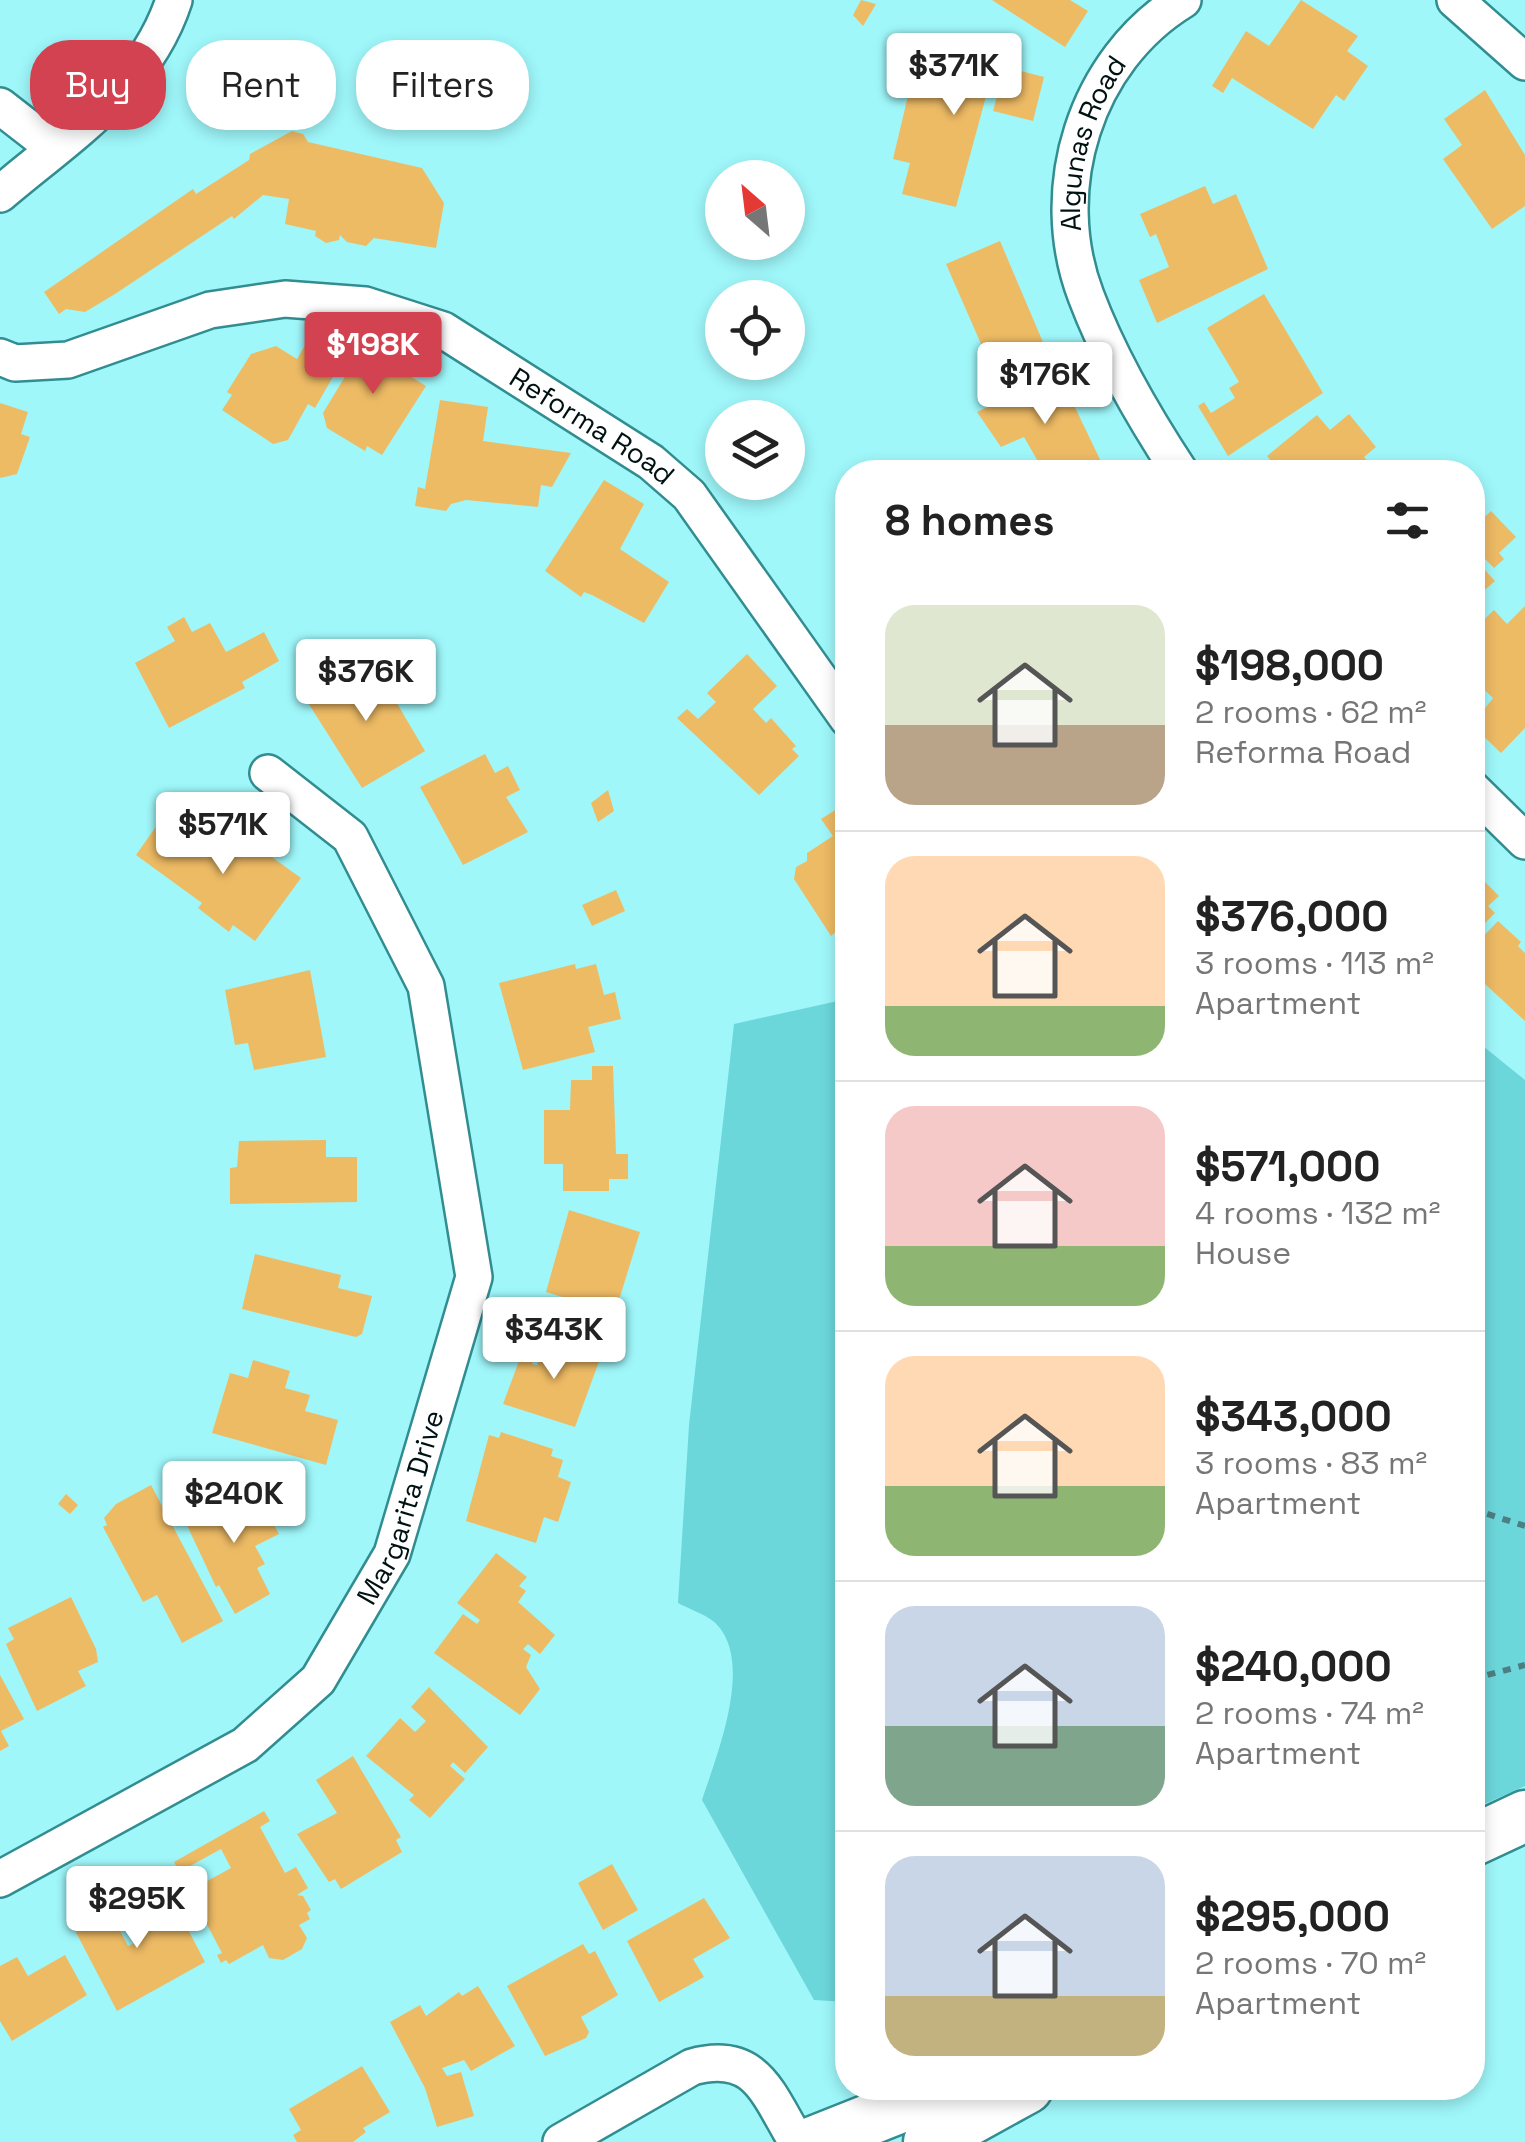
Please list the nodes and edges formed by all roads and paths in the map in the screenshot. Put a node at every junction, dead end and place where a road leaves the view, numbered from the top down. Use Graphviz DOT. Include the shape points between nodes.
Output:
graph roads {
  1 [pos="174,0"];
  2 [pos="1183,0"];
  3 [pos="1455,0"];
  4 [pos="1525,62"];
  5 [pos="0,106"];
  6 [pos="54,148"];
  7 [pos="0,194"];
  8 [pos="0,357"];
  9 [pos="1172,460"];
  10 [pos="835,701"];
  11 [pos="268,773"];
  12 [pos="1485,802"];
  13 [pos="1525,841"];
  14 [pos="1485,1513"];
  15 [pos="1525,1526"];
  16 [pos="1525,1665"];
  17 [pos="1485,1676"];
  18 [pos="1525,1816"];
  19 [pos="1485,1835"];
  20 [pos="0,1879"];
  21 [pos="919,2100"];
  22 [pos="1004,2100"];
  23 [pos="560,2142"];
  24 [pos="797,2142"];
  25 [pos="813,2142"];
  26 [pos="929,2142"];
  1 -- 6 [label="street" via="146,63 121,93"];
  2 -- 9 [label="street, Algunas Road" via="1156,16 1112,65 1078,134 1069,214 1085,295"];
  3 -- 4 [label="street"];
  5 -- 6 [label="street"];
  6 -- 7 [label="street"];
  8 -- 10 [label="street, Reforma Road" via="16,363 68,360 210,310 285,299 365,305 443,330 651,462 689,494"];
  11 -- 20 [label="street, Margarita Drive" via="350,836 426,986 474,1277 392,1554 318,1680 245,1745"];
  12 -- 13 [label="street"];
  14 -- 15 [label="path"];
  16 -- 17 [label="path"];
  18 -- 19 [label="main road"];
  21 -- 25 [label="main road"];
  22 -- 26 [label="main road"];
  23 -- 24 [label="street" via="713,2061 755,2074"];
}
